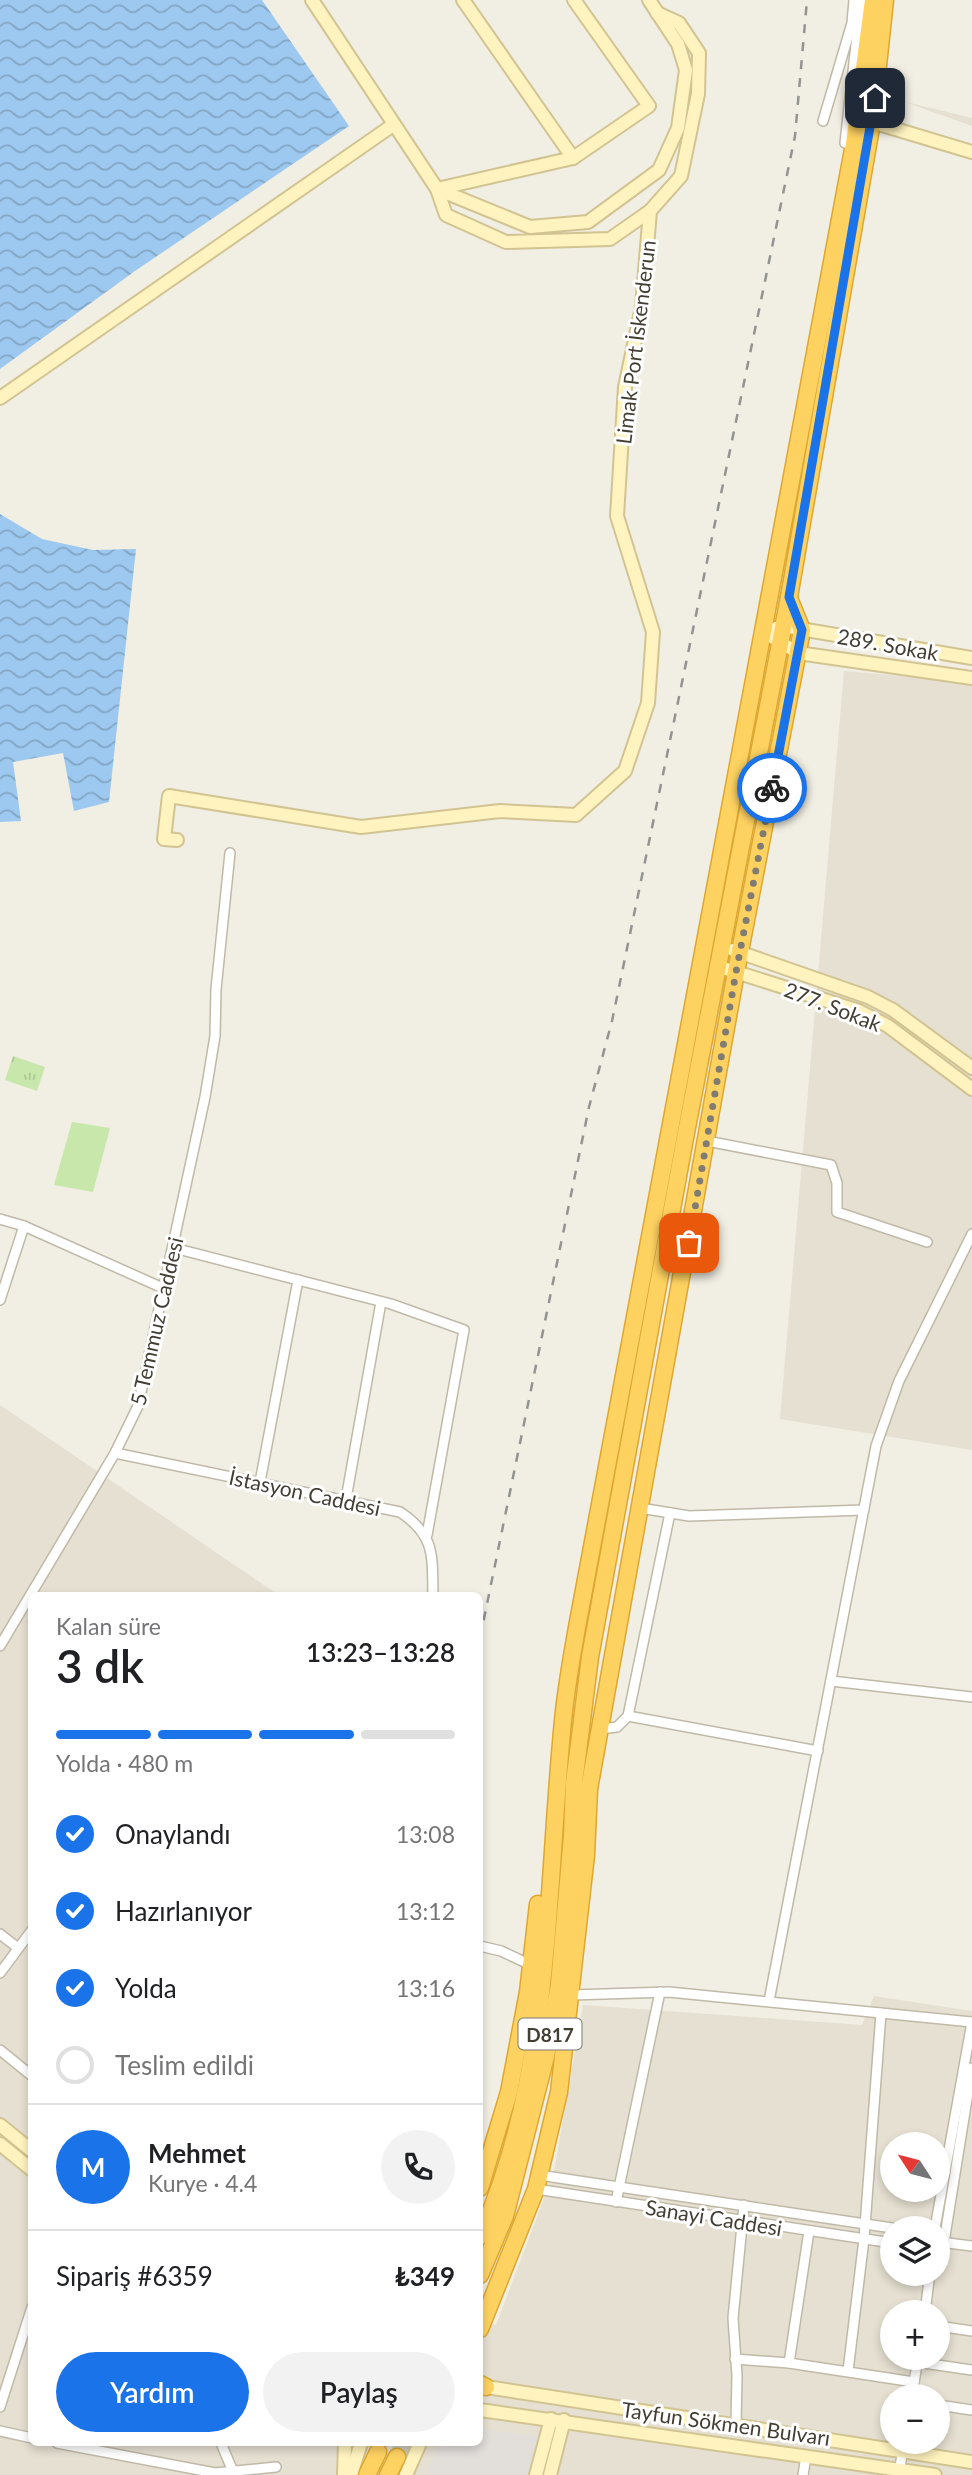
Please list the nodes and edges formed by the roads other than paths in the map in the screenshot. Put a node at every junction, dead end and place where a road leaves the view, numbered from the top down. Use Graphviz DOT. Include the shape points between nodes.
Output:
graph roads {
  1 [pos="312,0"];
  2 [pos="463,0"];
  3 [pos="574,0"];
  4 [pos="649,0"];
  5 [pos="854,0"];
  6 [pos="861,0"];
  7 [pos="873,0"];
  8 [pos="885,0"];
  9 [pos="657,13"];
  10 [pos="823,121"];
  11 [pos="872,122"];
  12 [pos="393,125"];
  13 [pos="845,143"];
  14 [pos="972,152"];
  15 [pos="573,158"];
  16 [pos="437,189"];
  17 [pos="650,211"];
  18 [pos="817,335"];
  19 [pos="834,337"];
  20 [pos="0,398"];
  21 [pos="789,597"];
  22 [pos="783,626"];
  23 [pos="802,630"];
  24 [pos="764,632"];
  25 [pos="780,645"];
  26 [pos="798,653"];
  27 [pos="972,658"];
  28 [pos="972,677"];
  29 [pos="177,840"];
  30 [pos="230,853"];
  31 [pos="721,947"];
  32 [pos="740,952"];
  33 [pos="718,967"];
  34 [pos="736,972"];
  35 [pos="972,1068"];
  36 [pos="972,1089"];
  37 [pos="708,1141"];
  38 [pos="0,1219"];
  39 [pos="24,1226"];
  40 [pos="972,1234"];
  41 [pos="928,1242"];
  42 [pos="174,1248"];
  43 [pos="298,1280"];
  44 [pos="165,1289"];
  45 [pos="0,1300"];
  46 [pos="381,1302"];
  47 [pos="115,1453"];
  48 [pos="260,1482"];
  49 [pos="346,1499"];
  50 [pos="640,1508"];
  51 [pos="864,1510"];
  52 [pos="670,1513"];
  53 [pos="427,1535"];
  54 [pos="32,1592"];
  55 [pos="433,1592"];
  56 [pos="28,1599"];
  57 [pos="0,1646"];
  58 [pos="831,1681"];
  59 [pos="972,1697"];
  60 [pos="628,1716"];
  61 [pos="600,1729"];
  62 [pos="818,1751"];
  63 [pos="557,1795"];
  64 [pos="0,1934"];
  65 [pos="28,1935"];
  66 [pos="483,1947"];
  67 [pos="18,1948"];
  68 [pos="531,1965"];
  69 [pos="0,1973"];
  70 [pos="660,1992"];
  71 [pos="571,1995"];
  72 [pos="769,2001"];
  73 [pos="881,2013"];
  74 [pos="972,2022"];
  75 [pos="0,2050"];
  76 [pos="972,2068"];
  77 [pos="28,2073"];
  78 [pos="0,2125"];
  79 [pos="28,2148"];
  80 [pos="2,2149"];
  81 [pos="28,2167"];
  82 [pos="483,2178"];
  83 [pos="538,2182"];
  84 [pos="619,2187"];
  85 [pos="615,2202"];
  86 [pos="744,2205"];
  87 [pos="938,2216"];
  88 [pos="946,2216"];
  89 [pos="742,2222"];
  90 [pos="864,2223"];
  91 [pos="880,2226"];
  92 [pos="483,2228"];
  93 [pos="809,2231"];
  94 [pos="864,2239"];
  95 [pos="880,2241"];
  96 [pos="950,2243"];
  97 [pos="972,2246"];
  98 [pos="483,2268"];
  99 [pos="28,2317"];
  100 [pos="483,2321"];
  101 [pos="950,2328"];
  102 [pos="972,2331"];
  103 [pos="735,2359"];
  104 [pos="789,2363"];
  105 [pos="950,2366"];
  106 [pos="916,2370"];
  107 [pos="972,2370"];
  108 [pos="848,2371"];
  109 [pos="4,2376"];
  110 [pos="914,2382"];
  111 [pos="483,2386"];
  112 [pos="0,2407"];
  113 [pos="950,2407"];
  114 [pos="483,2410"];
  115 [pos="972,2410"];
  116 [pos="558,2419"];
  117 [pos="736,2425"];
  118 [pos="0,2431"];
  119 [pos="28,2437"];
  120 [pos="880,2442"];
  121 [pos="70,2446"];
  122 [pos="222,2446"];
  123 [pos="345,2446"];
  124 [pos="360,2446"];
  125 [pos="419,2446"];
  126 [pos="732,2446"];
  127 [pos="378,2452"];
  128 [pos="902,2454"];
  129 [pos="940,2454"];
  130 [pos="807,2456"];
  131 [pos="397,2457"];
  132 [pos="972,2462"];
  133 [pos="276,2467"];
  134 [pos="180,2472"];
  135 [pos="899,2472"];
  136 [pos="234,2473"];
  137 [pos="344,2475"];
  138 [pos="351,2475"];
  139 [pos="367,2475"];
  140 [pos="388,2475"];
  141 [pos="406,2475"];
  142 [pos="536,2475"];
  143 [pos="550,2475"];
  144 [pos="803,2475"];
  145 [pos="935,2475"];
  1 -- 12 [label="street, Limak Port İskenderun"];
  2 -- 15 [label="street"];
  3 -- 15 [label="street" via="649,106"];
  4 -- 9 [label="street, Limak Port İskenderun"];
  5 -- 10 [label="street" via="852,23"];
  6 -- 13 [label="street"];
  7 -- 18 [label="highway, D817" via="854,144"];
  8 -- 11 [label="highway, D817"];
  9 -- 16 [label="street, Limak Port İskenderun" via="678,44 686,70 678,128 659,170 588,222 530,227"];
  9 -- 17 [label="street, Limak Port İskenderun" via="679,23 699,52 681,176"];
  11 -- 14 [label="street"];
  11 -- 19 [label="highway, D817"];
  12 -- 16 [label="street, Limak Port İskenderun"];
  12 -- 20 [label="street"];
  15 -- 16 [label="street"];
  16 -- 17 [label="street, Limak Port İskenderun" via="446,215 506,242 610,239"];
  17 -- 29 [label="street, Limak Port İskenderun" via="642,307 625,387 617,516 653,632 648,703 625,771 576,815 500,811 361,827 170,796 164,839"];
  18 -- 19 [label="highway"];
  18 -- 24 [label="highway, D817"];
  19 -- 21 [label="highway, D817"];
  21 -- 22 [label="highway, D817"];
  21 -- 23 [label="highway"];
  22 -- 23 [label="street, 289. Sokak"];
  22 -- 24 [label="street, 289. Sokak"];
  22 -- 25 [label="highway, D817"];
  23 -- 26 [label="highway"];
  23 -- 27 [label="street, 289. Sokak"];
  24 -- 25 [label="street"];
  24 -- 63 [label="highway, D817" via="578,1622"];
  25 -- 26 [label="street"];
  25 -- 31 [label="highway, D817"];
  26 -- 28 [label="street"];
  26 -- 32 [label="highway"];
  30 -- 42 [label="street, 5 Temmuz Caddesi" via="215,1035"];
  31 -- 32 [label="street, 277. Sokak"];
  31 -- 33 [label="highway, D817"];
  32 -- 34 [label="highway"];
  32 -- 35 [label="street, 277. Sokak" via="869,997"];
  33 -- 34 [label="street, 277. Sokak"];
  33 -- 98 [label="highway, D817" via="584,1698 573,1783 559,1985 546,2056 505,2216"];
  34 -- 36 [label="street, 277. Sokak" via="859,1011 888,1026"];
  34 -- 37 [label="highway"];
  37 -- 41 [label="street" via="831,1165 837,1183 837,1212"];
  37 -- 50 [label="highway"];
  38 -- 39 [label="street"];
  39 -- 44 [label="street"];
  39 -- 45 [label="street"];
  40 -- 51 [label="street" via="899,1381 876,1446"];
  42 -- 43 [label="street"];
  42 -- 44 [label="street, 5 Temmuz Caddesi"];
  43 -- 46 [label="street"];
  43 -- 48 [label="street"];
  44 -- 47 [label="street, 5 Temmuz Caddesi" via="138,1406"];
  46 -- 49 [label="street"];
  46 -- 53 [label="street" via="464,1330"];
  47 -- 48 [label="street, İstasyon Caddesi"];
  47 -- 54 [label="street, 5 Temmuz Caddesi"];
  48 -- 49 [label="street, İstasyon Caddesi"];
  49 -- 53 [label="street, İstasyon Caddesi" via="400,1512"];
  50 -- 52 [label="street"];
  50 -- 61 [label="highway"];
  51 -- 52 [label="street" via="756,1516"];
  51 -- 58 [label="street"];
  52 -- 60 [label="street"];
  53 -- 55 [label="street"];
  56 -- 57 [label="street, 5 Temmuz Caddesi"];
  58 -- 59 [label="street"];
  58 -- 62 [label="street"];
  60 -- 61 [label="street" via="617,1727"];
  60 -- 62 [label="street"];
  61 -- 71 [label="highway" via="589,1788"];
  62 -- 72 [label="street"];
  63 -- 68 [label="highway"];
  63 -- 92 [label="highway, D817" via="533,2052 504,2169"];
  64 -- 67 [label="street"];
  65 -- 67 [label="street"];
  66 -- 68 [label="street"];
  67 -- 69 [label="street"];
  68 -- 82 [label="highway" via="509,2092"];
  70 -- 71 [label="street"];
  70 -- 72 [label="street"];
  70 -- 84 [label="street"];
  71 -- 83 [label="highway" via="559,2092"];
  72 -- 73 [label="street"];
  73 -- 74 [label="street"];
  73 -- 90 [label="street"];
  74 -- 87 [label="street"];
  75 -- 77 [label="street"];
  76 -- 88 [label="street"];
  78 -- 79 [label="street"];
  80 -- 81 [label="street"];
  83 -- 84 [label="street, Sanayi Caddesi"];
  83 -- 85 [label="street, Sanayi Caddesi"];
  83 -- 100 [label="highway"];
  84 -- 85 [label="street"];
  84 -- 86 [label="street, Sanayi Caddesi"];
  85 -- 89 [label="street, Sanayi Caddesi"];
  86 -- 89 [label="street"];
  86 -- 90 [label="street, Sanayi Caddesi"];
  89 -- 93 [label="street, Sanayi Caddesi"];
  89 -- 103 [label="street" via="733,2318"];
  90 -- 91 [label="street, Sanayi Caddesi"];
  90 -- 94 [label="street"];
  93 -- 94 [label="street, Sanayi Caddesi"];
  93 -- 104 [label="street"];
  94 -- 95 [label="street, Sanayi Caddesi"];
  94 -- 108 [label="street"];
  96 -- 97 [label="street"];
  99 -- 109 [label="street"];
  101 -- 102 [label="street"];
  103 -- 104 [label="street"];
  103 -- 117 [label="street"];
  104 -- 108 [label="street"];
  105 -- 107 [label="street"];
  106 -- 110 [label="street"];
  108 -- 110 [label="street"];
  109 -- 112 [label="street"];
  111 -- 117 [label="street, Tayfun Sökmen Bulvarı"];
  113 -- 115 [label="street"];
  114 -- 116 [label="street, Tayfun Sökmen Bulvarı"];
  116 -- 126 [label="street, Tayfun Sökmen Bulvarı"];
  116 -- 142 [label="street"];
  116 -- 143 [label="street"];
  117 -- 120 [label="street, Tayfun Sökmen Bulvarı"];
  117 -- 126 [label="street"];
  118 -- 119 [label="street"];
  121 -- 134 [label="street"];
  122 -- 136 [label="street"];
  123 -- 137 [label="street"];
  124 -- 138 [label="street"];
  125 -- 141 [label="street"];
  126 -- 130 [label="street, Tayfun Sökmen Bulvarı"];
  127 -- 139 [label="highway"];
  128 -- 135 [label="street"];
  129 -- 132 [label="street, Tayfun Sökmen Bulvarı"];
  130 -- 135 [label="street, Tayfun Sökmen Bulvarı"];
  130 -- 144 [label="street"];
  131 -- 140 [label="highway"];
  133 -- 136 [label="street"];
  134 -- 136 [label="street"];
  135 -- 145 [label="street, Tayfun Sökmen Bulvarı"];
}
